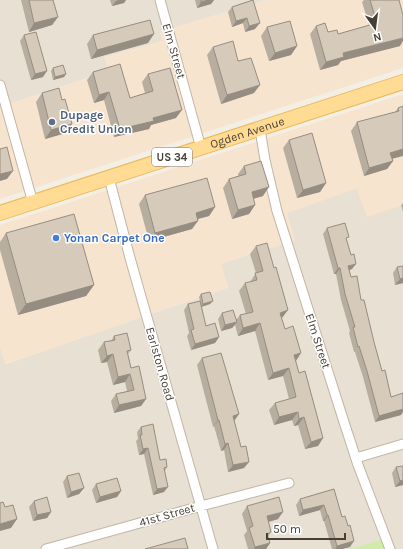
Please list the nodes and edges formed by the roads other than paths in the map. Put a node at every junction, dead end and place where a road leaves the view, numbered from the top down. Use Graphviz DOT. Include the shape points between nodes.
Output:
graph roads {
  1 [pos="160,0"];
  2 [pos="403,82"];
  3 [pos="0,85"];
  4 [pos="260,129"];
  5 [pos="201,148"];
  6 [pos="109,178"];
  7 [pos="33,203"];
  8 [pos="0,213"];
  9 [pos="403,444"];
  10 [pos="356,458"];
  11 [pos="289,483"];
  12 [pos="201,506"];
  13 [pos="46,549"];
  14 [pos="213,549"];
  15 [pos="390,549"];
  1 -- 5 [label="street, Elm Street"];
  2 -- 4 [label="main road, Ogden Avenue / US 34"];
  3 -- 7 [label="street"];
  4 -- 5 [label="main road, Ogden Avenue / US 34"];
  4 -- 10 [label="street, Elm Street" via="277,212"];
  5 -- 6 [label="main road, Ogden Avenue / US 34"];
  6 -- 7 [label="main road, Ogden Avenue / US 34"];
  6 -- 12 [label="street, Earlston Road"];
  7 -- 8 [label="main road, Ogden Avenue / US 34"];
  9 -- 10 [label="street"];
  10 -- 15 [label="street, Elm Street"];
  11 -- 12 [label="street, 41st Street"];
  12 -- 13 [label="street, 41st Street"];
  12 -- 14 [label="street, Earlston Road"];
}
